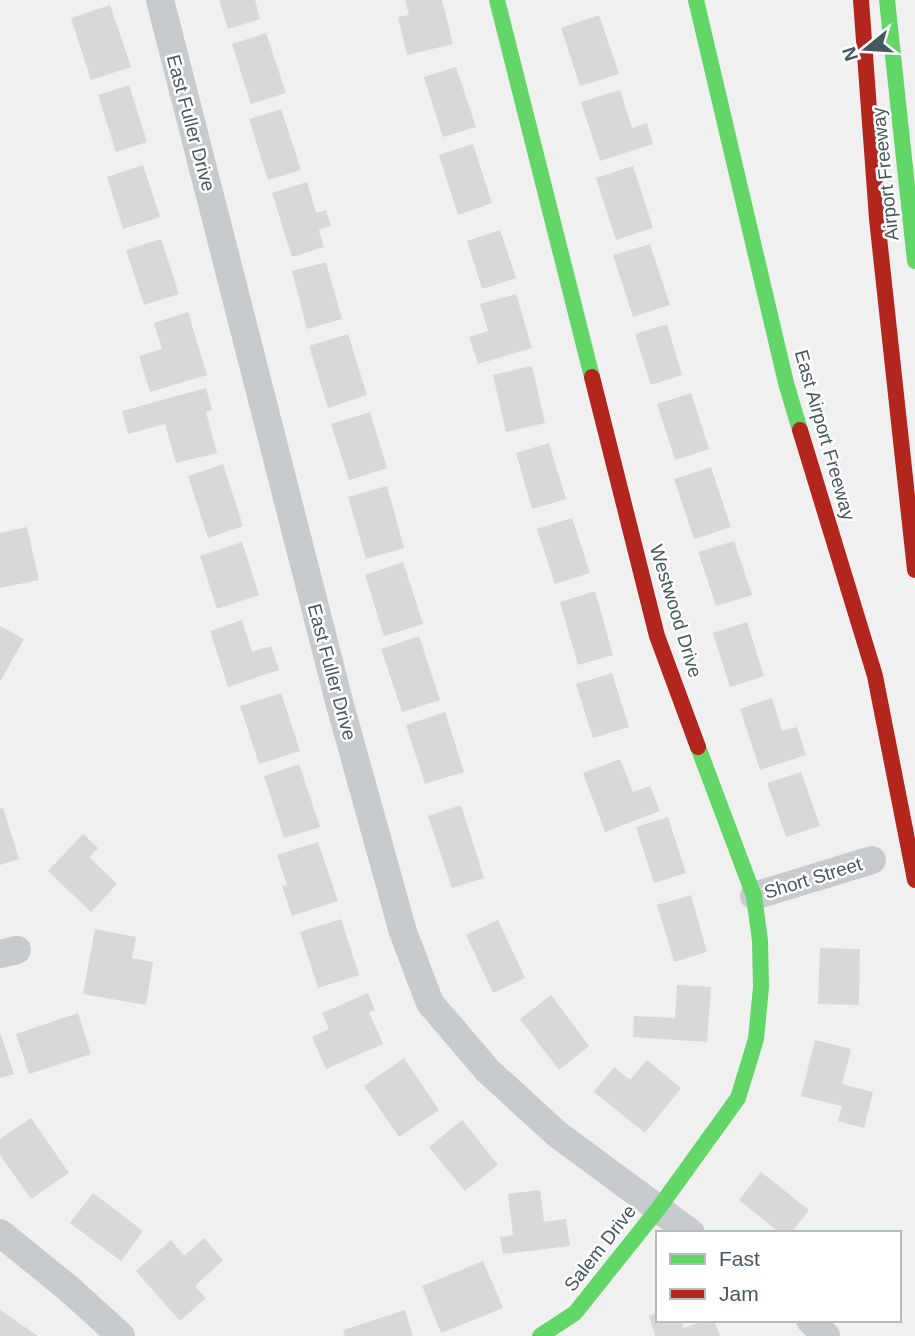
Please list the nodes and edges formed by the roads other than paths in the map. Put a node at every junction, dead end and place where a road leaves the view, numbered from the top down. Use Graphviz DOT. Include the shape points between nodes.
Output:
graph roads {
  1 [pos="160,0"];
  2 [pos="497,0"];
  3 [pos="696,0"];
  4 [pos="861,0"];
  5 [pos="887,0"];
  6 [pos="915,261"];
  7 [pos="915,570"];
  8 [pos="872,860"];
  9 [pos="915,880"];
  10 [pos="754,896"];
  11 [pos="658,1209"];
  12 [pos="688,1231"];
  13 [pos="0,1233"];
  14 [pos="812,1322"];
  15 [pos="121,1336"];
  16 [pos="540,1336"];
  17 [pos="826,1336"];
  1 -- 11 [label="street, East Fuller Drive" via="340,705 403,932 430,1003 488,1071 557,1134"];
  2 -- 10 [label="main road, Westwood Drive" via="657,636"];
  3 -- 9 [label="main road, East Airport Freeway" via="786,383 875,676"];
  4 -- 7 [label="main road" via="877,219"];
  5 -- 6 [label="main road, Airport Freeway"];
  8 -- 10 [label="street, Short Street"];
  10 -- 11 [label="main road, Westwood Drive" via="761,987 756,1039 738,1098"];
  11 -- 12 [label="street, East Fuller Drive"];
  11 -- 16 [label="main road, Salem Drive" via="575,1313"];
  13 -- 15 [label="street"];
  14 -- 17 [label="street"];
}
